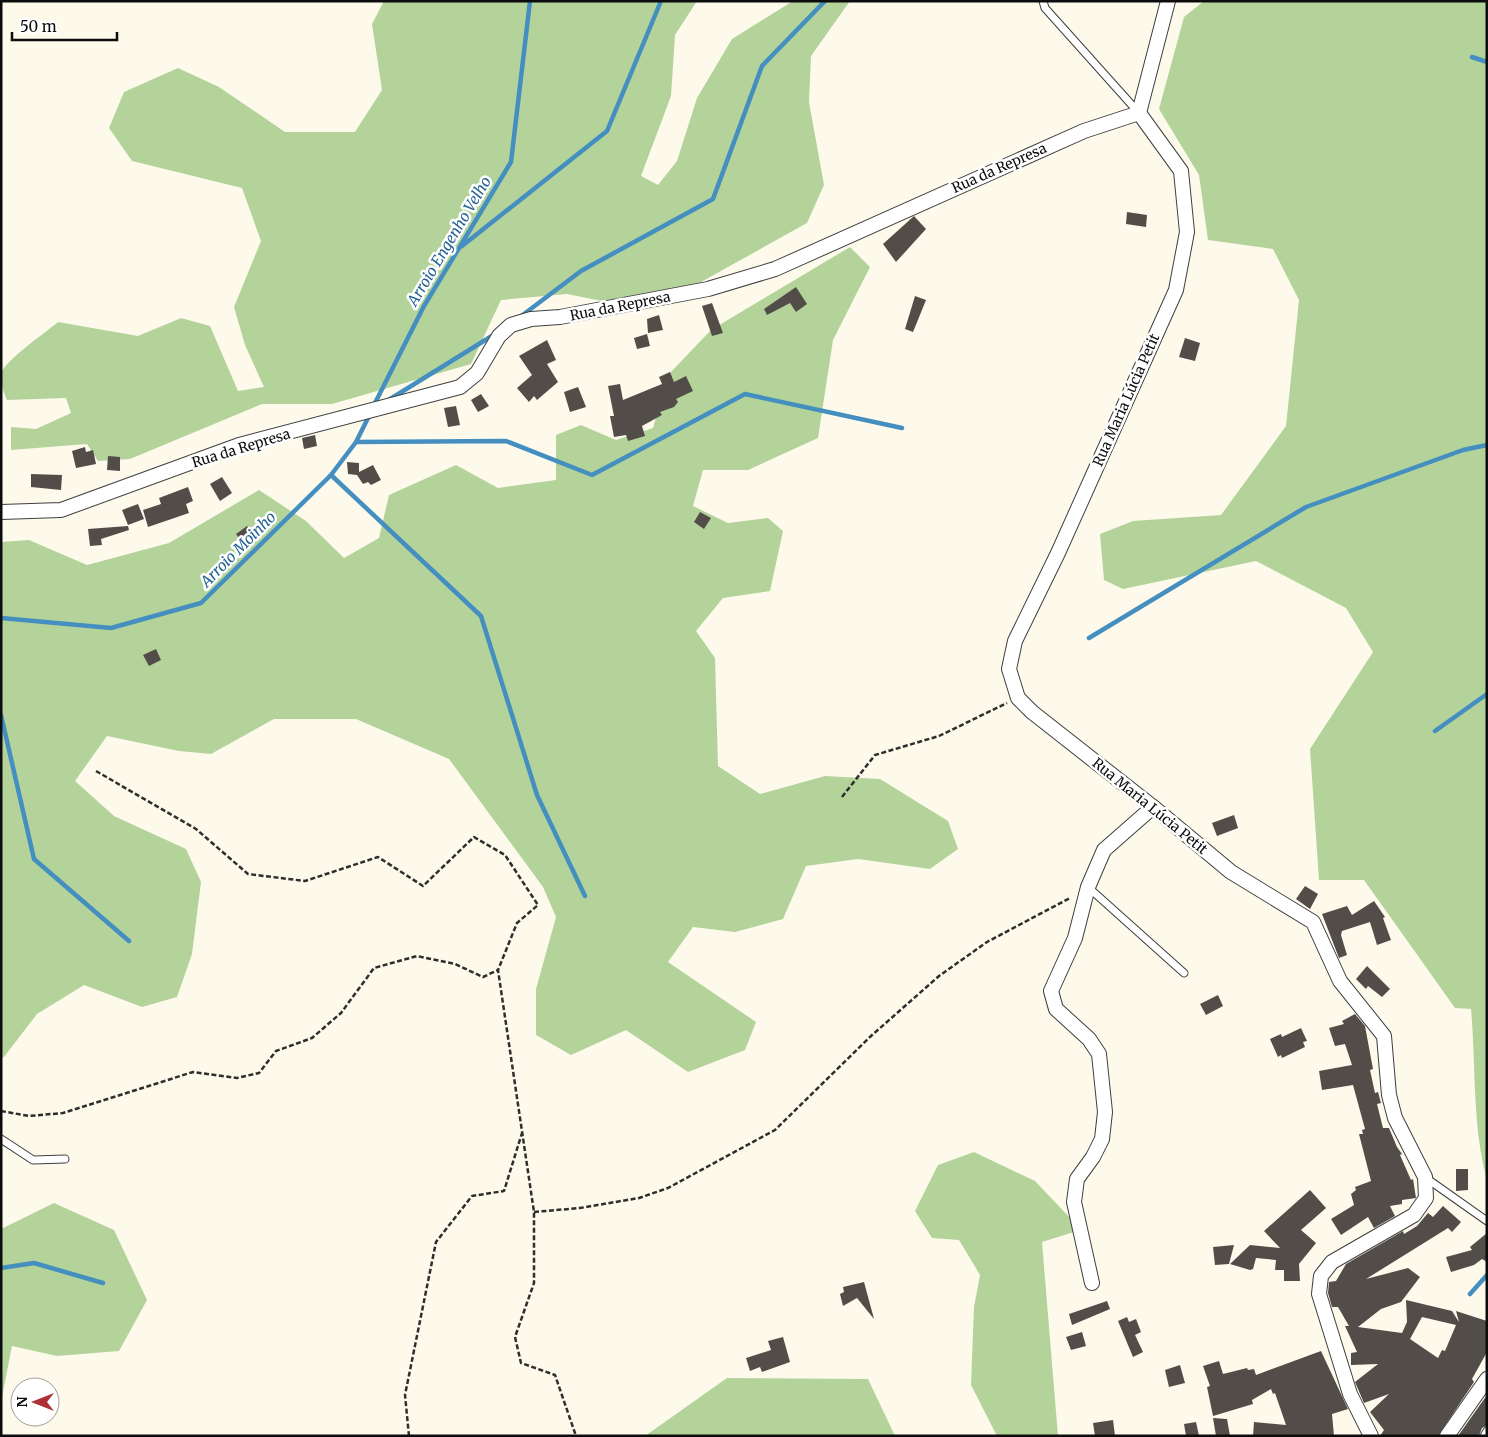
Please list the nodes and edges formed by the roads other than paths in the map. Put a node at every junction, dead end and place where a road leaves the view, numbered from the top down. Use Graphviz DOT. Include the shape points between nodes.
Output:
graph roads {
  1 [pos="1042,1"];
  2 [pos="1168,1"];
  3 [pos="1138,113"];
  4 [pos="1,512"];
  5 [pos="1153,807"];
  6 [pos="1088,887"];
  7 [pos="1184,973"];
  8 [pos="1,1139"];
  9 [pos="65,1159"];
  10 [pos="1425,1177"];
  11 [pos="1487,1221"];
  12 [pos="1092,1283"];
  13 [pos="1487,1379"];
  14 [pos="1487,1432"];
  15 [pos="1371,1436"];
  16 [pos="1447,1436"];
  17 [pos="1484,1436"];
  1 -- 3 [label="lane"];
  2 -- 3 [label="street"];
  3 -- 4 [label="street, Rua da Represa" via="1084,131 775,269 708,289 511,325 499,336 477,373 460,387 239,445 60,510"];
  3 -- 5 [label="street, Rua Maria Lúcia Petit" via="1181,171 1186,232 1176,290 1015,641 1009,669 1018,698 1032,712"];
  5 -- 6 [label="street" via="1104,850"];
  5 -- 10 [label="street, Rua Maria Lúcia Petit" via="1230,872 1313,922 1340,982 1384,1036 1389,1095 1395,1118"];
  6 -- 7 [label="lane"];
  6 -- 12 [label="street" via="1075,938 1051,991 1056,1009 1089,1039 1099,1054 1105,1112 1102,1139 1076,1179 1074,1202"];
  8 -- 9 [label="lane" via="33,1160"];
  10 -- 11 [label="lane"];
  10 -- 15 [label="street, Rua Maria Lúcia Petit" via="1426,1198 1414,1216 1332,1262 1321,1276 1319,1294 1350,1394"];
  13 -- 16 [label="street"];
  14 -- 17 [label="lane"];
}
